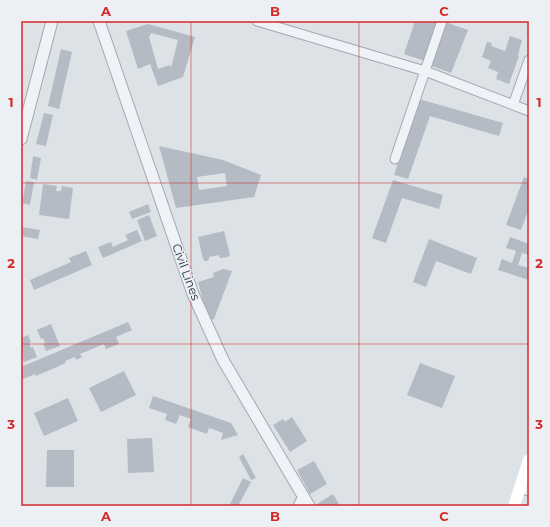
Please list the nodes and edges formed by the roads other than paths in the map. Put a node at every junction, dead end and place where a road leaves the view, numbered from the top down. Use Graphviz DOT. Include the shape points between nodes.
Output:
graph roads {
  1 [pos="52,21"];
  2 [pos="99,21"];
  3 [pos="257,21"];
  4 [pos="442,21"];
  5 [pos="529,60"];
  6 [pos="425,71"];
  7 [pos="513,105"];
  8 [pos="529,111"];
  9 [pos="21,139"];
  10 [pos="395,159"];
  11 [pos="529,460"];
  12 [pos="524,490"];
  13 [pos="303,503"];
  14 [pos="514,506"];
  1 -- 9 [label="street"];
  2 -- 13 [label="street, Civil Lines" via="194,294 223,360"];
  3 -- 6 [label="street"];
  4 -- 6 [label="street"];
  5 -- 7 [label="street"];
  6 -- 7 [label="street"];
  6 -- 10 [label="street"];
  7 -- 8 [label="street"];
  11 -- 12 [label="main road"];
  12 -- 14 [label="main road"];
}
